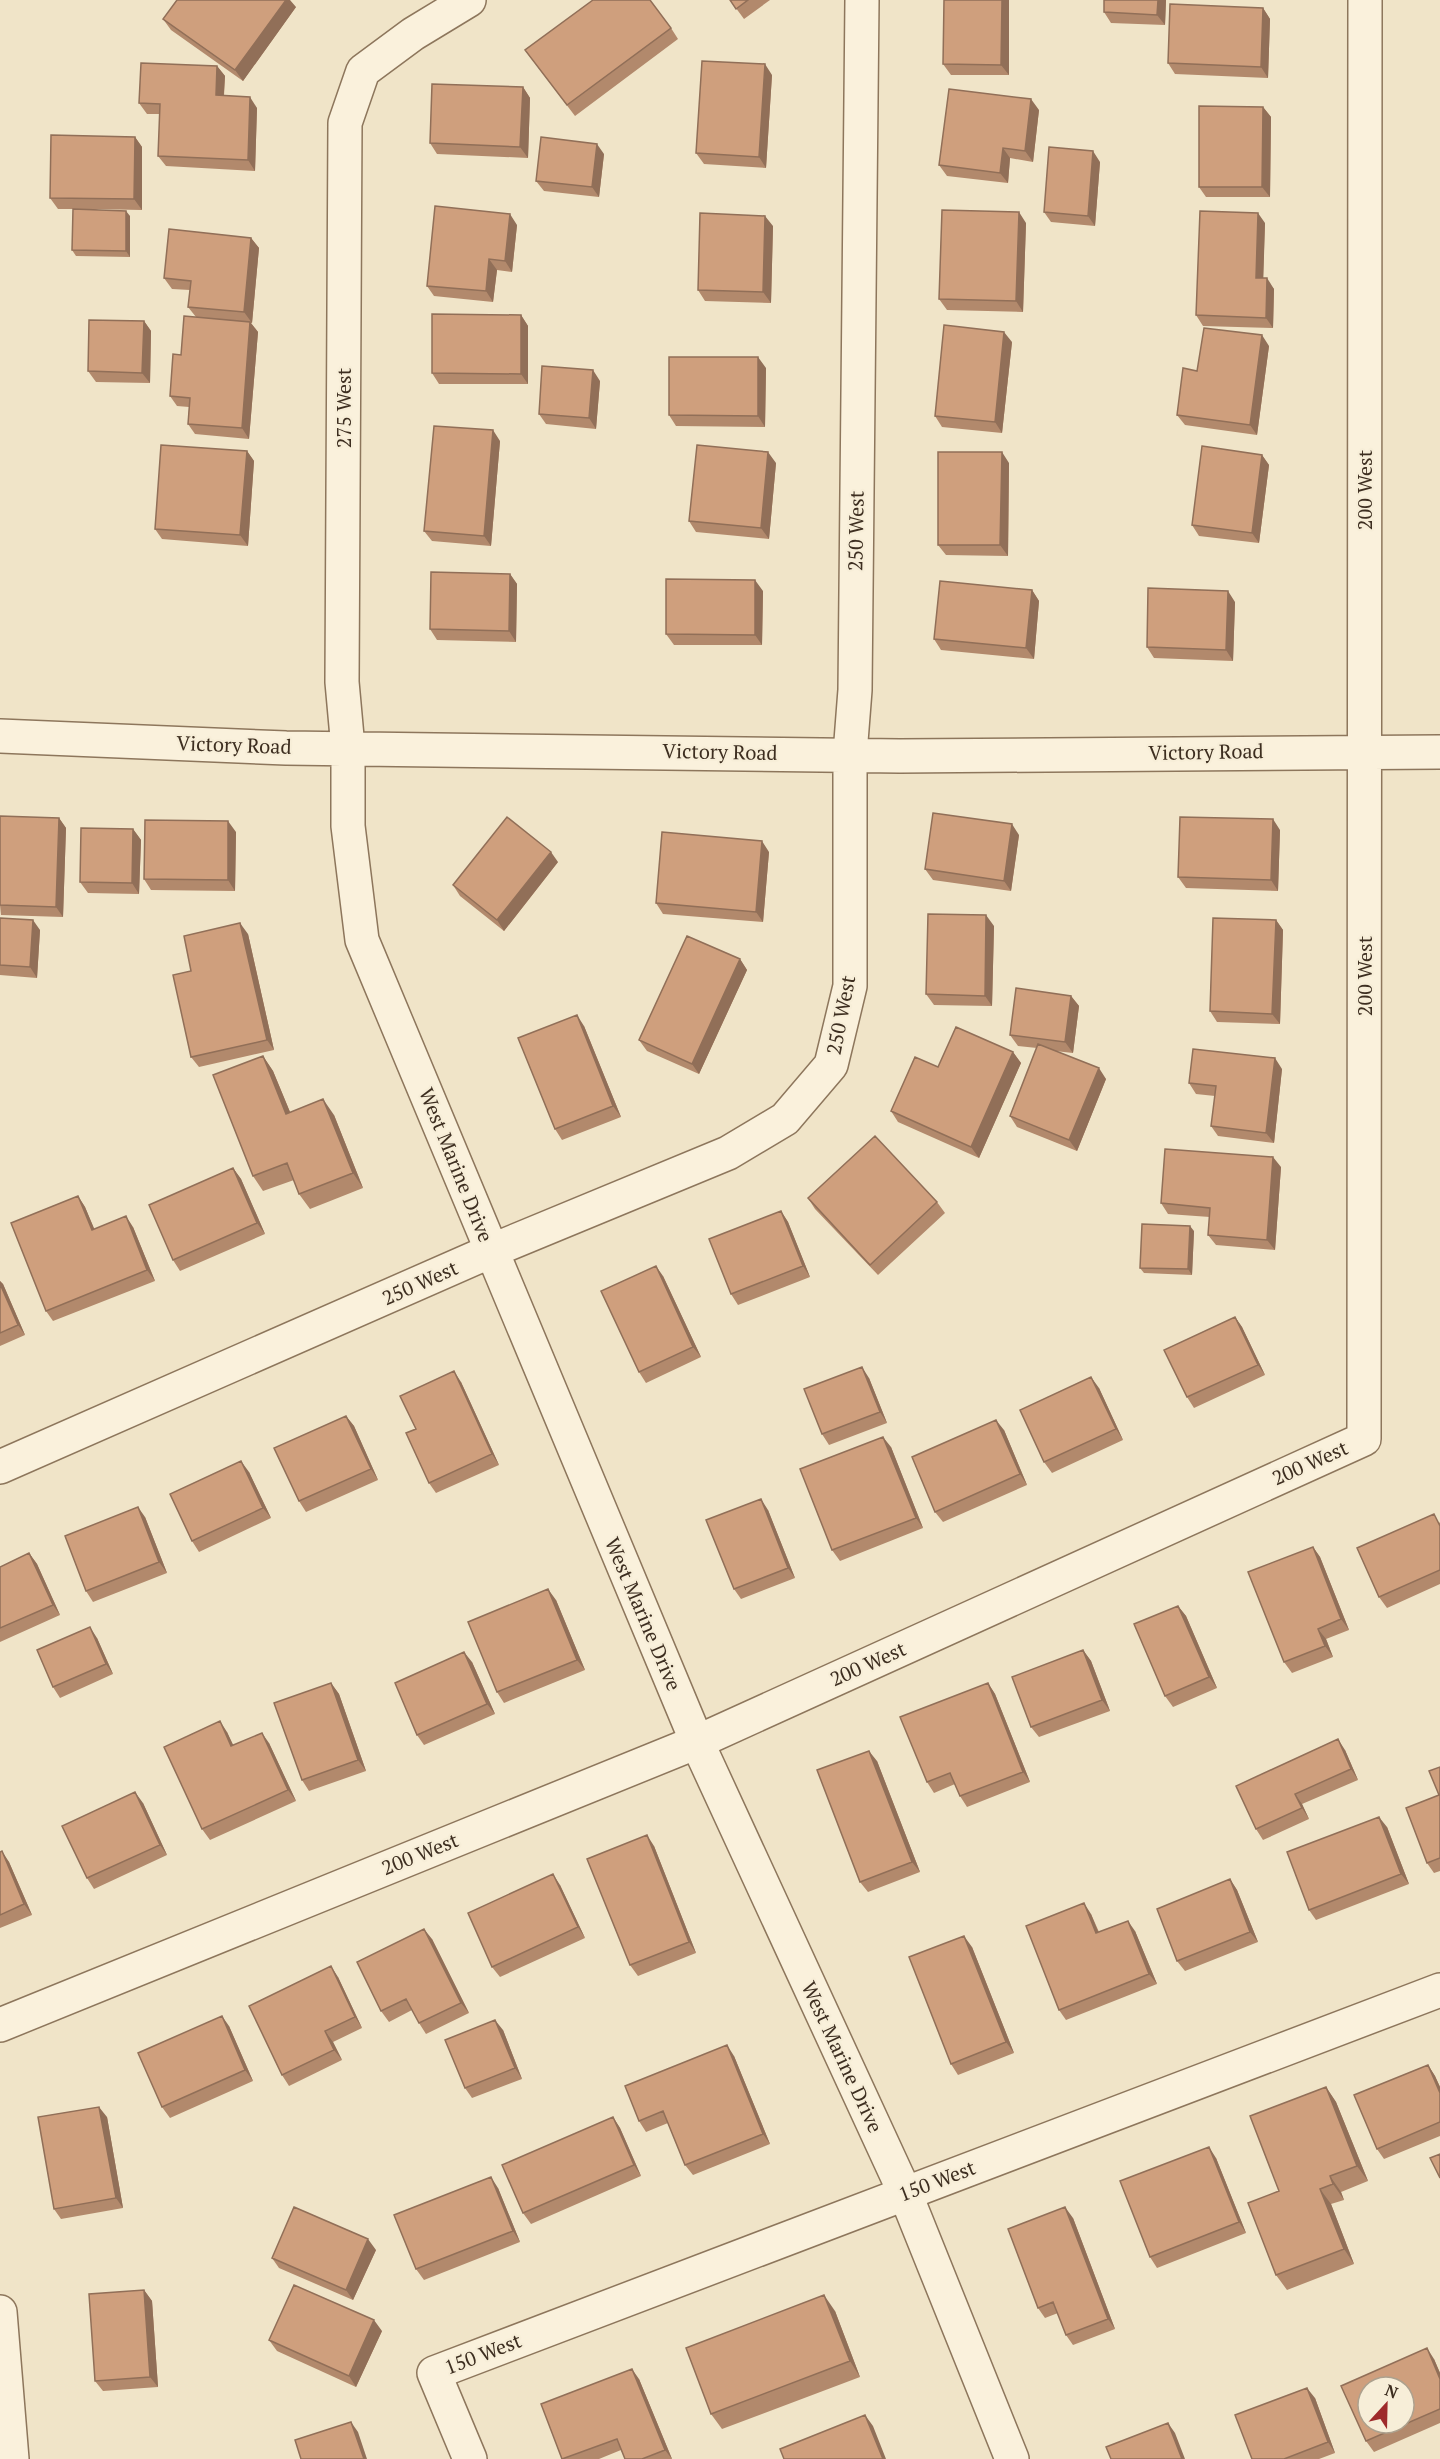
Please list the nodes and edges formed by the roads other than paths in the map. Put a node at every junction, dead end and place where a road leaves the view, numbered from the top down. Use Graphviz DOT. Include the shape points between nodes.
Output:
graph roads {
  1 [pos="469,0"];
  2 [pos="862,0"];
  3 [pos="1365,0"];
  4 [pos="0,736"];
  5 [pos="348,748"];
  6 [pos="1364,751"];
  7 [pos="1440,752"];
  8 [pos="850,754"];
  9 [pos="491,1251"];
  10 [pos="0,1467"];
  11 [pos="697,1742"];
  12 [pos="1440,1990"];
  13 [pos="0,2025"];
  14 [pos="905,2193"];
  15 [pos="0,2312"];
  16 [pos="12,2459"];
  17 [pos="470,2459"];
  18 [pos="1012,2459"];
  1 -- 5 [label="street, 275 West" via="363,71 345,123 342,682"];
  2 -- 8 [label="street, 250 West" via="855,690"];
  3 -- 6 [label="street, 200 West"];
  4 -- 5 [label="street, Victory Road"];
  5 -- 8 [label="street, Victory Road"];
  5 -- 9 [label="street, West Marine Drive" via="348,826 362,940"];
  6 -- 7 [label="street, Victory Road"];
  6 -- 8 [label="street, Victory Road"];
  6 -- 11 [label="street, 200 West" via="1364,1439"];
  8 -- 9 [label="street, 250 West" via="850,986 831,1065 785,1119 728,1153"];
  9 -- 10 [label="street, 250 West"];
  9 -- 11 [label="street, West Marine Drive"];
  11 -- 13 [label="street, 200 West"];
  11 -- 14 [label="street, West Marine Drive"];
  12 -- 14 [label="street, 150 West"];
  14 -- 17 [label="street, 150 West" via="434,2373"];
  14 -- 18 [label="street, West Marine Drive"];
  15 -- 16 [label="street"];
}
